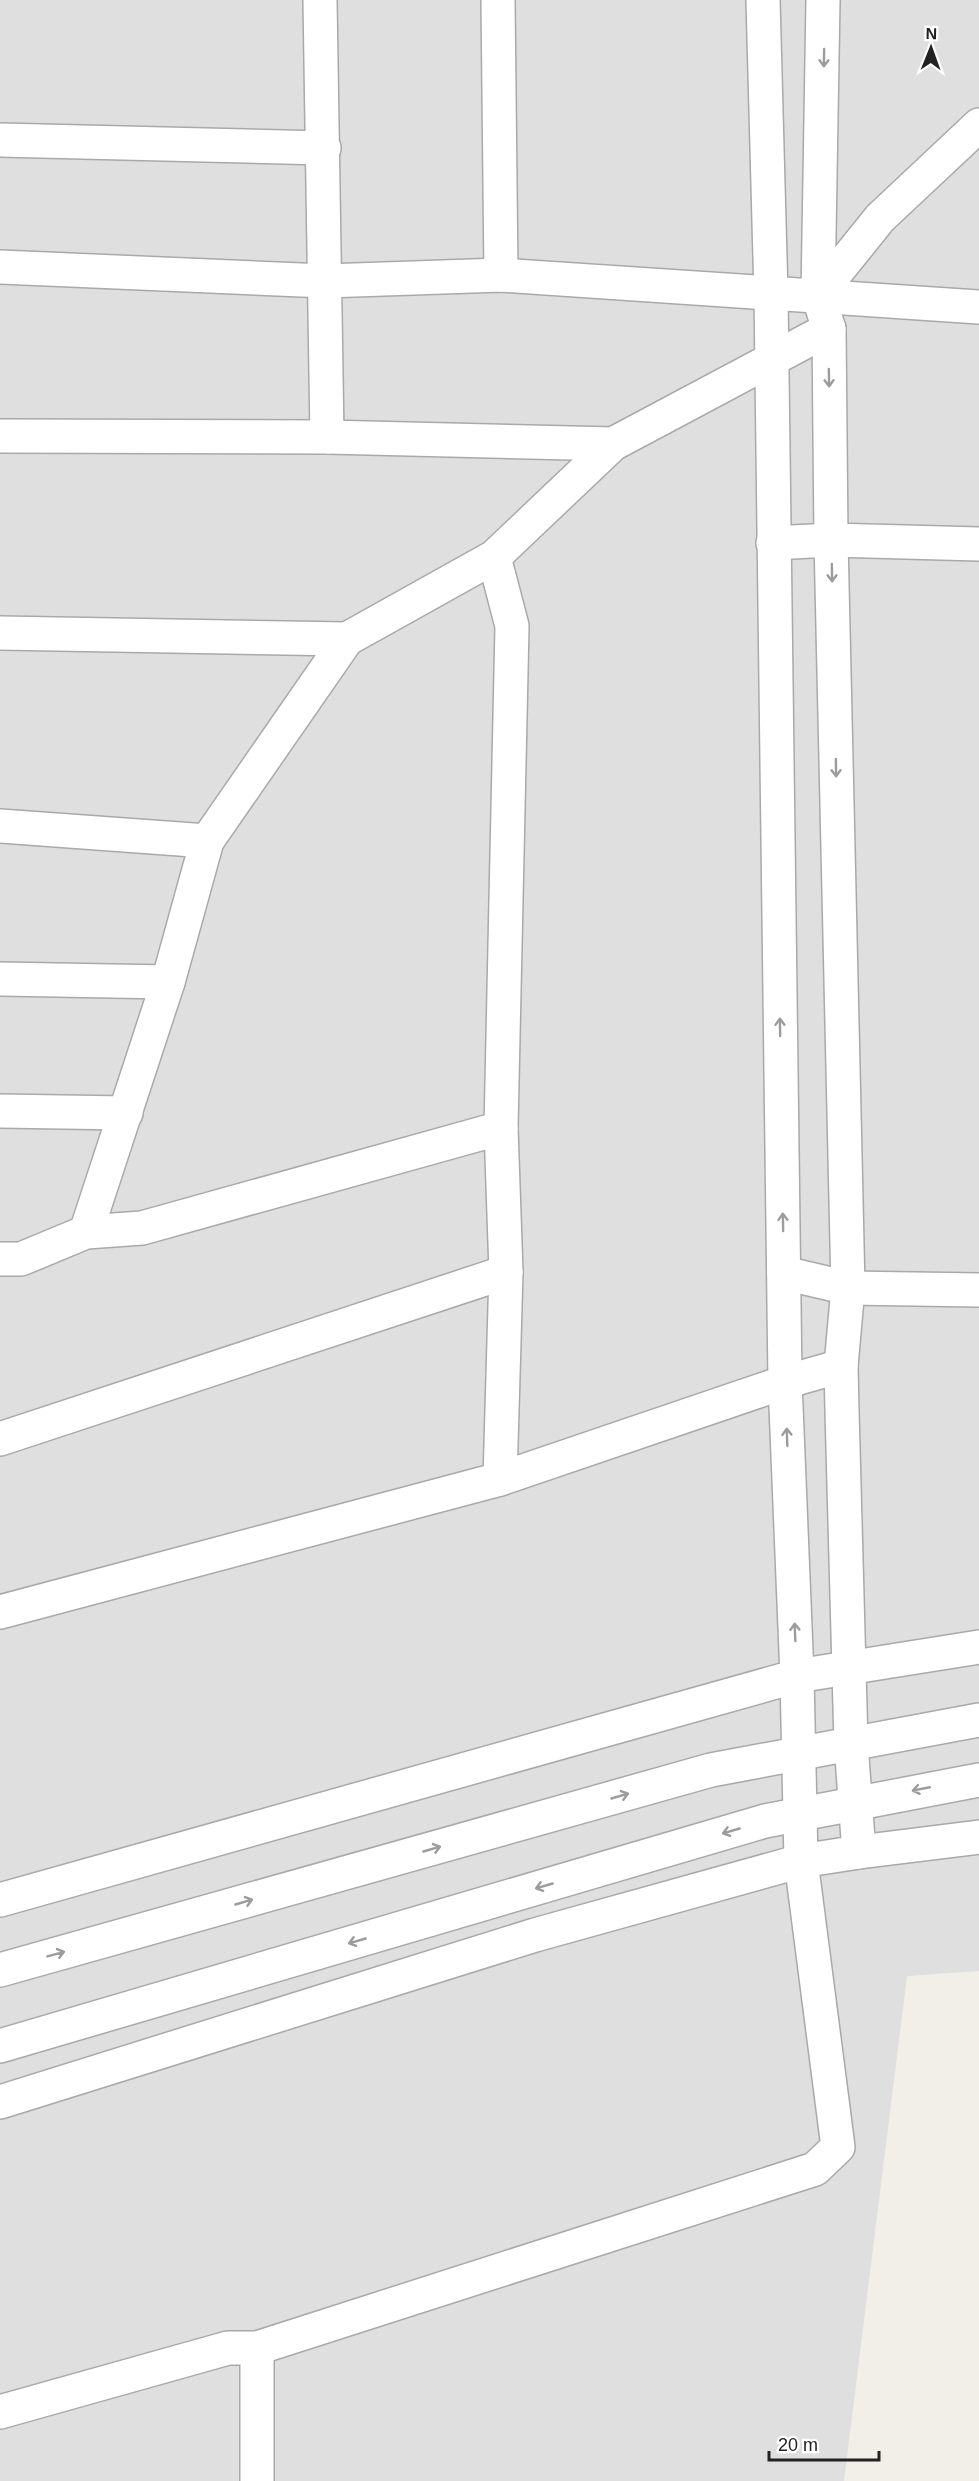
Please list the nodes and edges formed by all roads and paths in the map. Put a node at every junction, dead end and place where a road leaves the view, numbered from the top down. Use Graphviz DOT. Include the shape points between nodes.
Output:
graph roads {
  1 [pos="320,0"];
  2 [pos="498,0"];
  3 [pos="763,0"];
  4 [pos="823,0"];
  5 [pos="979,125"];
  6 [pos="0,141"];
  7 [pos="324,148"];
  8 [pos="0,267"];
  9 [pos="501,275"];
  10 [pos="325,281"];
  11 [pos="771,295"];
  12 [pos="819,295"];
  13 [pos="979,307"];
  14 [pos="829,329"];
  15 [pos="771,360"];
  16 [pos="0,436"];
  17 [pos="327,437"];
  18 [pos="613,444"];
  19 [pos="831,540"];
  20 [pos="773,543"];
  21 [pos="979,544"];
  22 [pos="494,556"];
  23 [pos="0,633"];
  24 [pos="347,639"];
  25 [pos="0,826"];
  26 [pos="207,841"];
  27 [pos="0,979"];
  28 [pos="168,982"];
  29 [pos="0,1111"];
  30 [pos="126,1113"];
  31 [pos="501,1128"];
  32 [pos="86,1232"];
  33 [pos="7,1266"];
  34 [pos="507,1272"];
  35 [pos="784,1274"];
  36 [pos="848,1288"];
  37 [pos="979,1290"];
  38 [pos="841,1366"];
  39 [pos="785,1382"];
  40 [pos="0,1439"];
  41 [pos="500,1479"];
  42 [pos="0,1612"];
  43 [pos="979,1647"];
  44 [pos="848,1667"];
  45 [pos="797,1676"];
  46 [pos="979,1720"];
  47 [pos="850,1744"];
  48 [pos="799,1754"];
  49 [pos="979,1780"];
  50 [pos="855,1802"];
  51 [pos="800,1813"];
  52 [pos="979,1838"];
  53 [pos="859,1852"];
  54 [pos="801,1861"];
  55 [pos="0,1900"];
  56 [pos="0,1970"];
  57 [pos="0,2046"];
  58 [pos="0,2102"];
  59 [pos="257,2348"];
  60 [pos="0,2412"];
  61 [pos="257,2481"];
  1 -- 7 [label="street"];
  2 -- 9 [label="street"];
  3 -- 11 [label="street"];
  4 -- 12 [label="street, one-way"];
  5 -- 12 [label="street" via="880,218"];
  6 -- 7 [label="street"];
  7 -- 10 [label="street"];
  8 -- 10 [label="street"];
  9 -- 10 [label="street"];
  9 -- 11 [label="street"];
  10 -- 17 [label="street"];
  11 -- 12 [label="street"];
  11 -- 15 [label="street"];
  12 -- 13 [label="street"];
  12 -- 14 [label="street"];
  14 -- 15 [label="street"];
  14 -- 19 [label="street, one-way"];
  15 -- 18 [label="street"];
  15 -- 20 [label="street"];
  16 -- 17 [label="street"];
  17 -- 18 [label="street"];
  18 -- 22 [label="street"];
  19 -- 20 [label="street"];
  19 -- 21 [label="street"];
  19 -- 36 [label="street, one-way"];
  35 -- 20 [label="street, one-way"];
  22 -- 24 [label="street"];
  22 -- 31 [label="street" via="512,626"];
  23 -- 24 [label="street"];
  24 -- 26 [label="street"];
  25 -- 26 [label="street"];
  26 -- 28 [label="street"];
  27 -- 28 [label="street"];
  28 -- 30 [label="street"];
  29 -- 30 [label="street"];
  30 -- 32 [label="street"];
  31 -- 32 [label="street" via="142,1228"];
  31 -- 34 [label="street"];
  32 -- 33 [label="street"];
  34 -- 40 [label="street"];
  34 -- 41 [label="street"];
  35 -- 36 [label="street"];
  35 -- 39 [label="street"];
  36 -- 37 [label="street"];
  36 -- 38 [label="street"];
  38 -- 39 [label="street"];
  38 -- 44 [label="street"];
  39 -- 41 [label="street"];
  45 -- 39 [label="street, one-way"];
  41 -- 42 [label="street"];
  43 -- 44 [label="street"];
  44 -- 45 [label="street"];
  44 -- 47 [label="street"];
  45 -- 48 [label="street"];
  45 -- 55 [label="street"];
  46 -- 47 [label="street"];
  47 -- 48 [label="street"];
  47 -- 50 [label="street"];
  48 -- 51 [label="street"];
  56 -- 48 [label="street, one-way" via="711,1770"];
  49 -- 50 [label="street, one-way"];
  50 -- 51 [label="street"];
  50 -- 53 [label="street"];
  51 -- 54 [label="street"];
  51 -- 57 [label="street, one-way"];
  52 -- 53 [label="street"];
  53 -- 54 [label="street"];
  54 -- 58 [label="street" via="535,1935"];
  54 -- 59 [label="street" via="838,2147 815,2169"];
  59 -- 60 [label="street" via="228,2348"];
  59 -- 61 [label="street"];
}
